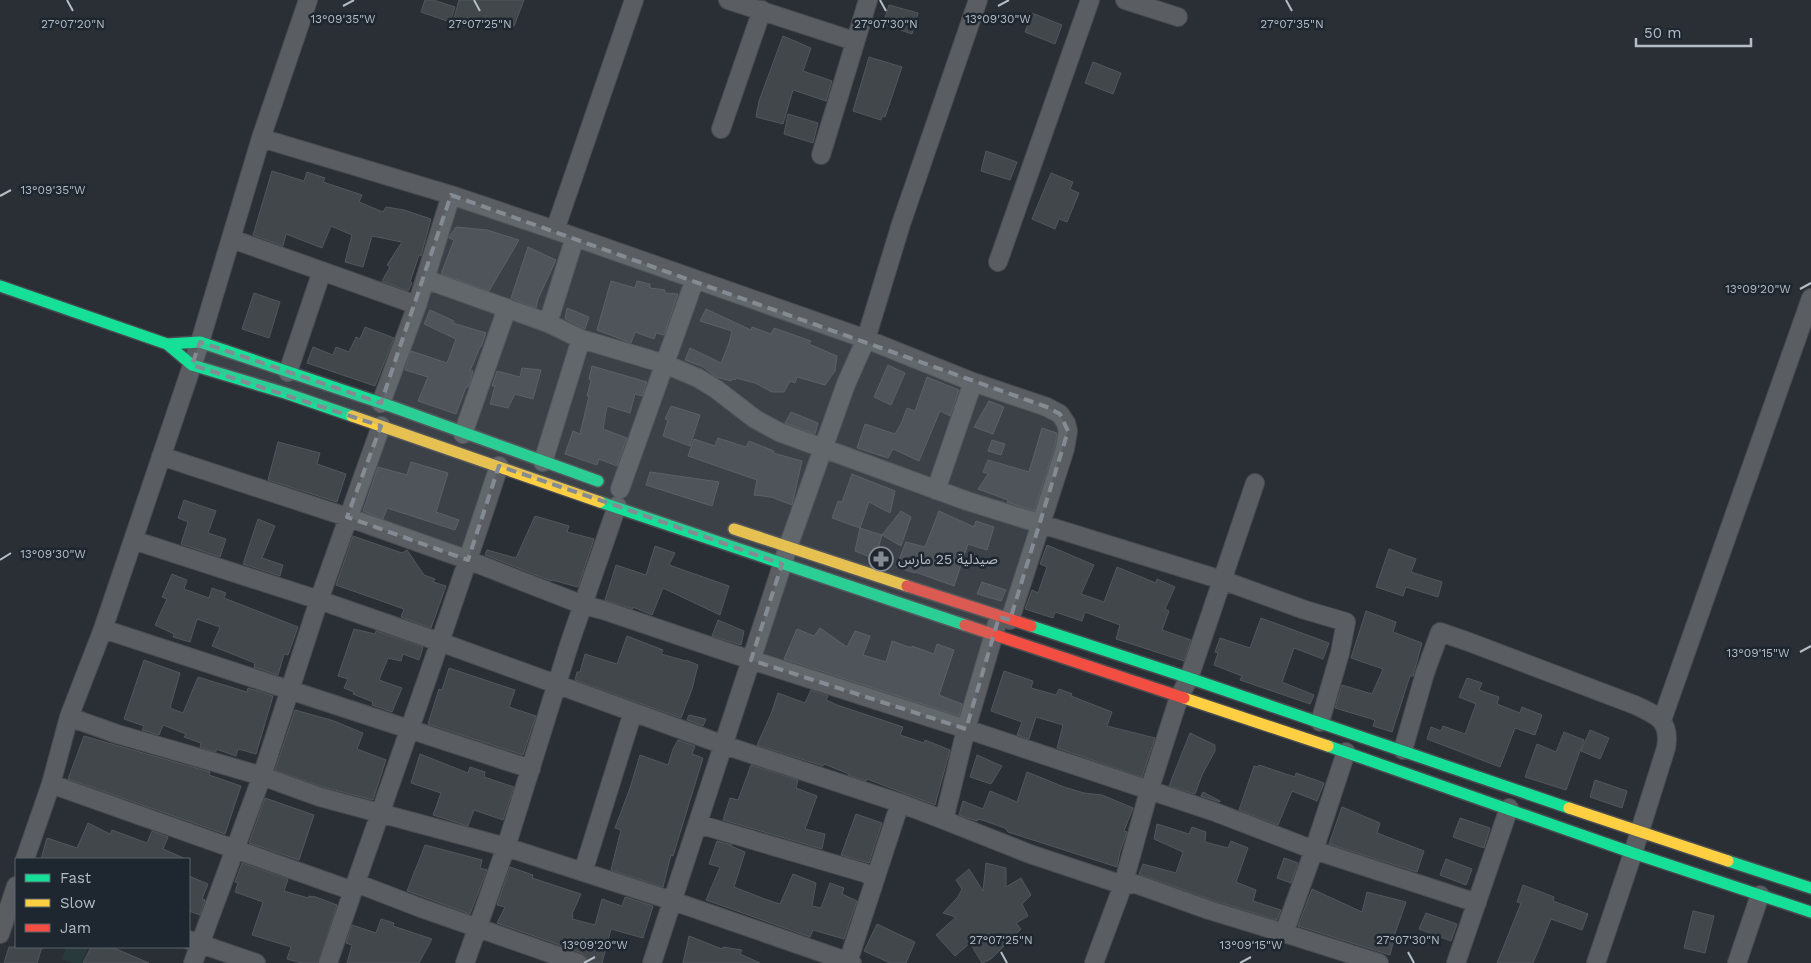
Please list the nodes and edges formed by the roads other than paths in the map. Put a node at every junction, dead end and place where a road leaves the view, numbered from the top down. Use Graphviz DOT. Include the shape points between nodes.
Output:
graph roads {
  1 [pos="308,0"];
  2 [pos="634,0"];
  3 [pos="728,0"];
  4 [pos="868,0"];
  5 [pos="978,0"];
  6 [pos="1090,0"];
  7 [pos="1125,0"];
  8 [pos="762,10"];
  9 [pos="1178,17"];
  10 [pos="854,41"];
  11 [pos="721,129"];
  12 [pos="261,138"];
  13 [pos="821,155"];
  14 [pos="451,195"];
  15 [pos="555,230"];
  16 [pos="575,237"];
  17 [pos="232,239"];
  18 [pos="998,262"];
  19 [pos="322,271"];
  20 [pos="425,279"];
  21 [pos="694,279"];
  22 [pos="0,286"];
  23 [pos="1811,298"];
  24 [pos="417,305"];
  25 [pos="507,308"];
  26 [pos="548,323"];
  27 [pos="581,339"];
  28 [pos="866,339"];
  29 [pos="200,342"];
  30 [pos="167,344"];
  31 [pos="665,364"];
  32 [pos="192,365"];
  33 [pos="288,372"];
  34 [pos="973,382"];
  35 [pos="381,403"];
  36 [pos="381,426"];
  37 [pos="463,434"];
  38 [pos="822,447"];
  39 [pos="161,456"];
  40 [pos="544,462"];
  41 [pos="499,466"];
  42 [pos="1255,483"];
  43 [pos="936,490"];
  44 [pos="622,496"];
  45 [pos="347,517"];
  46 [pos="1040,524"];
  47 [pos="726,526"];
  48 [pos="133,540"];
  49 [pos="788,547"];
  50 [pos="468,560"];
  51 [pos="782,564"];
  52 [pos="1222,580"];
  53 [pos="319,600"];
  54 [pos="583,605"];
  55 [pos="1005,618"];
  56 [pos="103,629"];
  57 [pos="994,635"];
  58 [pos="440,642"];
  59 [pos="751,660"];
  60 [pos="1189,678"];
  61 [pos="557,684"];
  62 [pos="290,690"];
  63 [pos="1179,698"];
  64 [pos="633,712"];
  65 [pos="69,717"];
  66 [pos="1662,720"];
  67 [pos="1320,722"];
  68 [pos="409,729"];
  69 [pos="966,729"];
  70 [pos="724,745"];
  71 [pos="1402,750"];
  72 [pos="1346,752"];
  73 [pos="531,769"];
  74 [pos="262,776"];
  75 [pos="51,784"];
  76 [pos="1149,791"];
  77 [pos="900,803"];
  78 [pos="1509,808"];
  79 [pos="379,812"];
  80 [pos="944,820"];
  81 [pos="698,824"];
  82 [pos="1640,832"];
  83 [pos="506,847"];
  84 [pos="235,848"];
  85 [pos="1314,850"];
  86 [pos="1633,853"];
  87 [pos="25,858"];
  88 [pos="583,872"];
  89 [pos="875,879"];
  90 [pos="1122,885"];
  91 [pos="354,887"];
  92 [pos="1811,888"];
  93 [pos="15,889"];
  94 [pos="1760,895"];
  95 [pos="673,901"];
  96 [pos="1477,903"];
  97 [pos="1811,912"];
  98 [pos="478,927"];
  99 [pos="1284,933"];
  100 [pos="0,934"];
  101 [pos="194,942"];
  102 [pos="850,962"];
  103 [pos="193,963"];
  104 [pos="256,963"];
  105 [pos="328,963"];
  106 [pos="465,963"];
  107 [pos="578,963"];
  108 [pos="652,963"];
  109 [pos="1094,963"];
  110 [pos="1379,963"];
  111 [pos="1456,963"];
  112 [pos="1596,963"];
  113 [pos="1736,963"];
  1 -- 12 [label="street"];
  2 -- 15 [label="street"];
  3 -- 8 [label="street"];
  4 -- 10 [label="street"];
  5 -- 28 [label="street"];
  6 -- 18 [label="street"];
  7 -- 9 [label="street"];
  8 -- 10 [label="street"];
  8 -- 11 [label="street"];
  10 -- 13 [label="street"];
  12 -- 14 [label="street"];
  12 -- 17 [label="street"];
  14 -- 15 [label="street"];
  14 -- 20 [label="street"];
  15 -- 16 [label="street"];
  16 -- 21 [label="street"];
  16 -- 26 [label="street"];
  17 -- 19 [label="street"];
  17 -- 29 [label="street"];
  19 -- 24 [label="street"];
  19 -- 33 [label="street"];
  20 -- 24 [label="street"];
  20 -- 25 [label="street"];
  21 -- 28 [label="street"];
  21 -- 31 [label="street"];
  22 -- 30 [label="main road"];
  23 -- 66 [label="street"];
  24 -- 35 [label="street"];
  25 -- 26 [label="street"];
  25 -- 37 [label="street"];
  26 -- 27 [label="street"];
  27 -- 31 [label="street"];
  27 -- 40 [label="street"];
  28 -- 34 [label="street"];
  28 -- 38 [label="street"];
  29 -- 30 [label="main road"];
  29 -- 32 [label="street"];
  29 -- 33 [label="main road"];
  30 -- 32 [label="main road"];
  31 -- 38 [label="street" via="698,378 779,432"];
  31 -- 44 [label="street"];
  32 -- 36 [label="main road"];
  32 -- 39 [label="street"];
  33 -- 35 [label="main road"];
  34 -- 43 [label="street"];
  34 -- 46 [label="street" via="1048,407 1060,414 1066,423 1065,449"];
  35 -- 37 [label="main road"];
  36 -- 41 [label="main road"];
  36 -- 45 [label="street"];
  37 -- 40 [label="main road"];
  38 -- 43 [label="street"];
  38 -- 49 [label="street"];
  39 -- 45 [label="street"];
  39 -- 48 [label="street"];
  40 -- 44 [label="main road"];
  41 -- 44 [label="main road"];
  41 -- 50 [label="street"];
  42 -- 52 [label="street"];
  43 -- 46 [label="street"];
  44 -- 51 [label="main road"];
  44 -- 54 [label="street"];
  45 -- 50 [label="street"];
  45 -- 53 [label="street"];
  46 -- 52 [label="street"];
  46 -- 55 [label="street"];
  47 -- 49 [label="main road"];
  48 -- 53 [label="street"];
  48 -- 56 [label="street"];
  49 -- 51 [label="street"];
  49 -- 55 [label="main road"];
  50 -- 54 [label="street"];
  50 -- 58 [label="street"];
  51 -- 57 [label="main road"];
  51 -- 59 [label="street"];
  52 -- 60 [label="street"];
  52 -- 67 [label="street" via="1346,622"];
  53 -- 58 [label="street"];
  53 -- 62 [label="street"];
  54 -- 59 [label="street"];
  54 -- 61 [label="street"];
  55 -- 57 [label="street"];
  55 -- 60 [label="main road"];
  56 -- 62 [label="street"];
  56 -- 65 [label="street"];
  57 -- 63 [label="main road"];
  57 -- 69 [label="street"];
  58 -- 61 [label="street"];
  58 -- 68 [label="street"];
  59 -- 69 [label="street"];
  59 -- 70 [label="street"];
  60 -- 63 [label="street"];
  60 -- 67 [label="main road"];
  61 -- 64 [label="street"];
  61 -- 73 [label="street"];
  62 -- 68 [label="street"];
  62 -- 74 [label="street"];
  63 -- 72 [label="main road"];
  63 -- 76 [label="street"];
  64 -- 70 [label="street"];
  64 -- 88 [label="street"];
  65 -- 74 [label="street"];
  65 -- 75 [label="street"];
  66 -- 71 [label="street" via="1635,705 1440,632"];
  66 -- 82 [label="street" via="1668,738"];
  67 -- 71 [label="main road"];
  68 -- 73 [label="street"];
  68 -- 79 [label="street"];
  69 -- 76 [label="street"];
  69 -- 80 [label="street"];
  70 -- 77 [label="street"];
  70 -- 81 [label="street"];
  71 -- 82 [label="main road"];
  72 -- 78 [label="main road"];
  72 -- 85 [label="street"];
  73 -- 83 [label="street"];
  74 -- 79 [label="street" via="320,797"];
  74 -- 84 [label="street"];
  75 -- 84 [label="street"];
  75 -- 87 [label="street"];
  76 -- 85 [label="street"];
  76 -- 90 [label="street"];
  77 -- 80 [label="street"];
  77 -- 89 [label="street"];
  78 -- 86 [label="main road"];
  78 -- 96 [label="street"];
  79 -- 83 [label="street"];
  79 -- 91 [label="street"];
  80 -- 90 [label="street"];
  81 -- 89 [label="street" via="865,873"];
  81 -- 95 [label="street"];
  82 -- 86 [label="street"];
  82 -- 92 [label="main road"];
  83 -- 88 [label="street"];
  83 -- 98 [label="street"];
  84 -- 91 [label="street"];
  84 -- 101 [label="street"];
  85 -- 96 [label="street"];
  85 -- 99 [label="street"];
  86 -- 94 [label="main road"];
  86 -- 112 [label="street"];
  88 -- 95 [label="street"];
  89 -- 102 [label="street"];
  90 -- 99 [label="street" via="1136,884"];
  90 -- 109 [label="street"];
  91 -- 98 [label="street"];
  91 -- 105 [label="street"];
  93 -- 100 [label="street"];
  94 -- 97 [label="main road"];
  94 -- 113 [label="street"];
  95 -- 102 [label="street"];
  95 -- 108 [label="street"];
  96 -- 111 [label="street"];
  98 -- 106 [label="street"];
  98 -- 107 [label="street"];
  99 -- 110 [label="street"];
  101 -- 103 [label="street"];
  101 -- 104 [label="street"];
}
